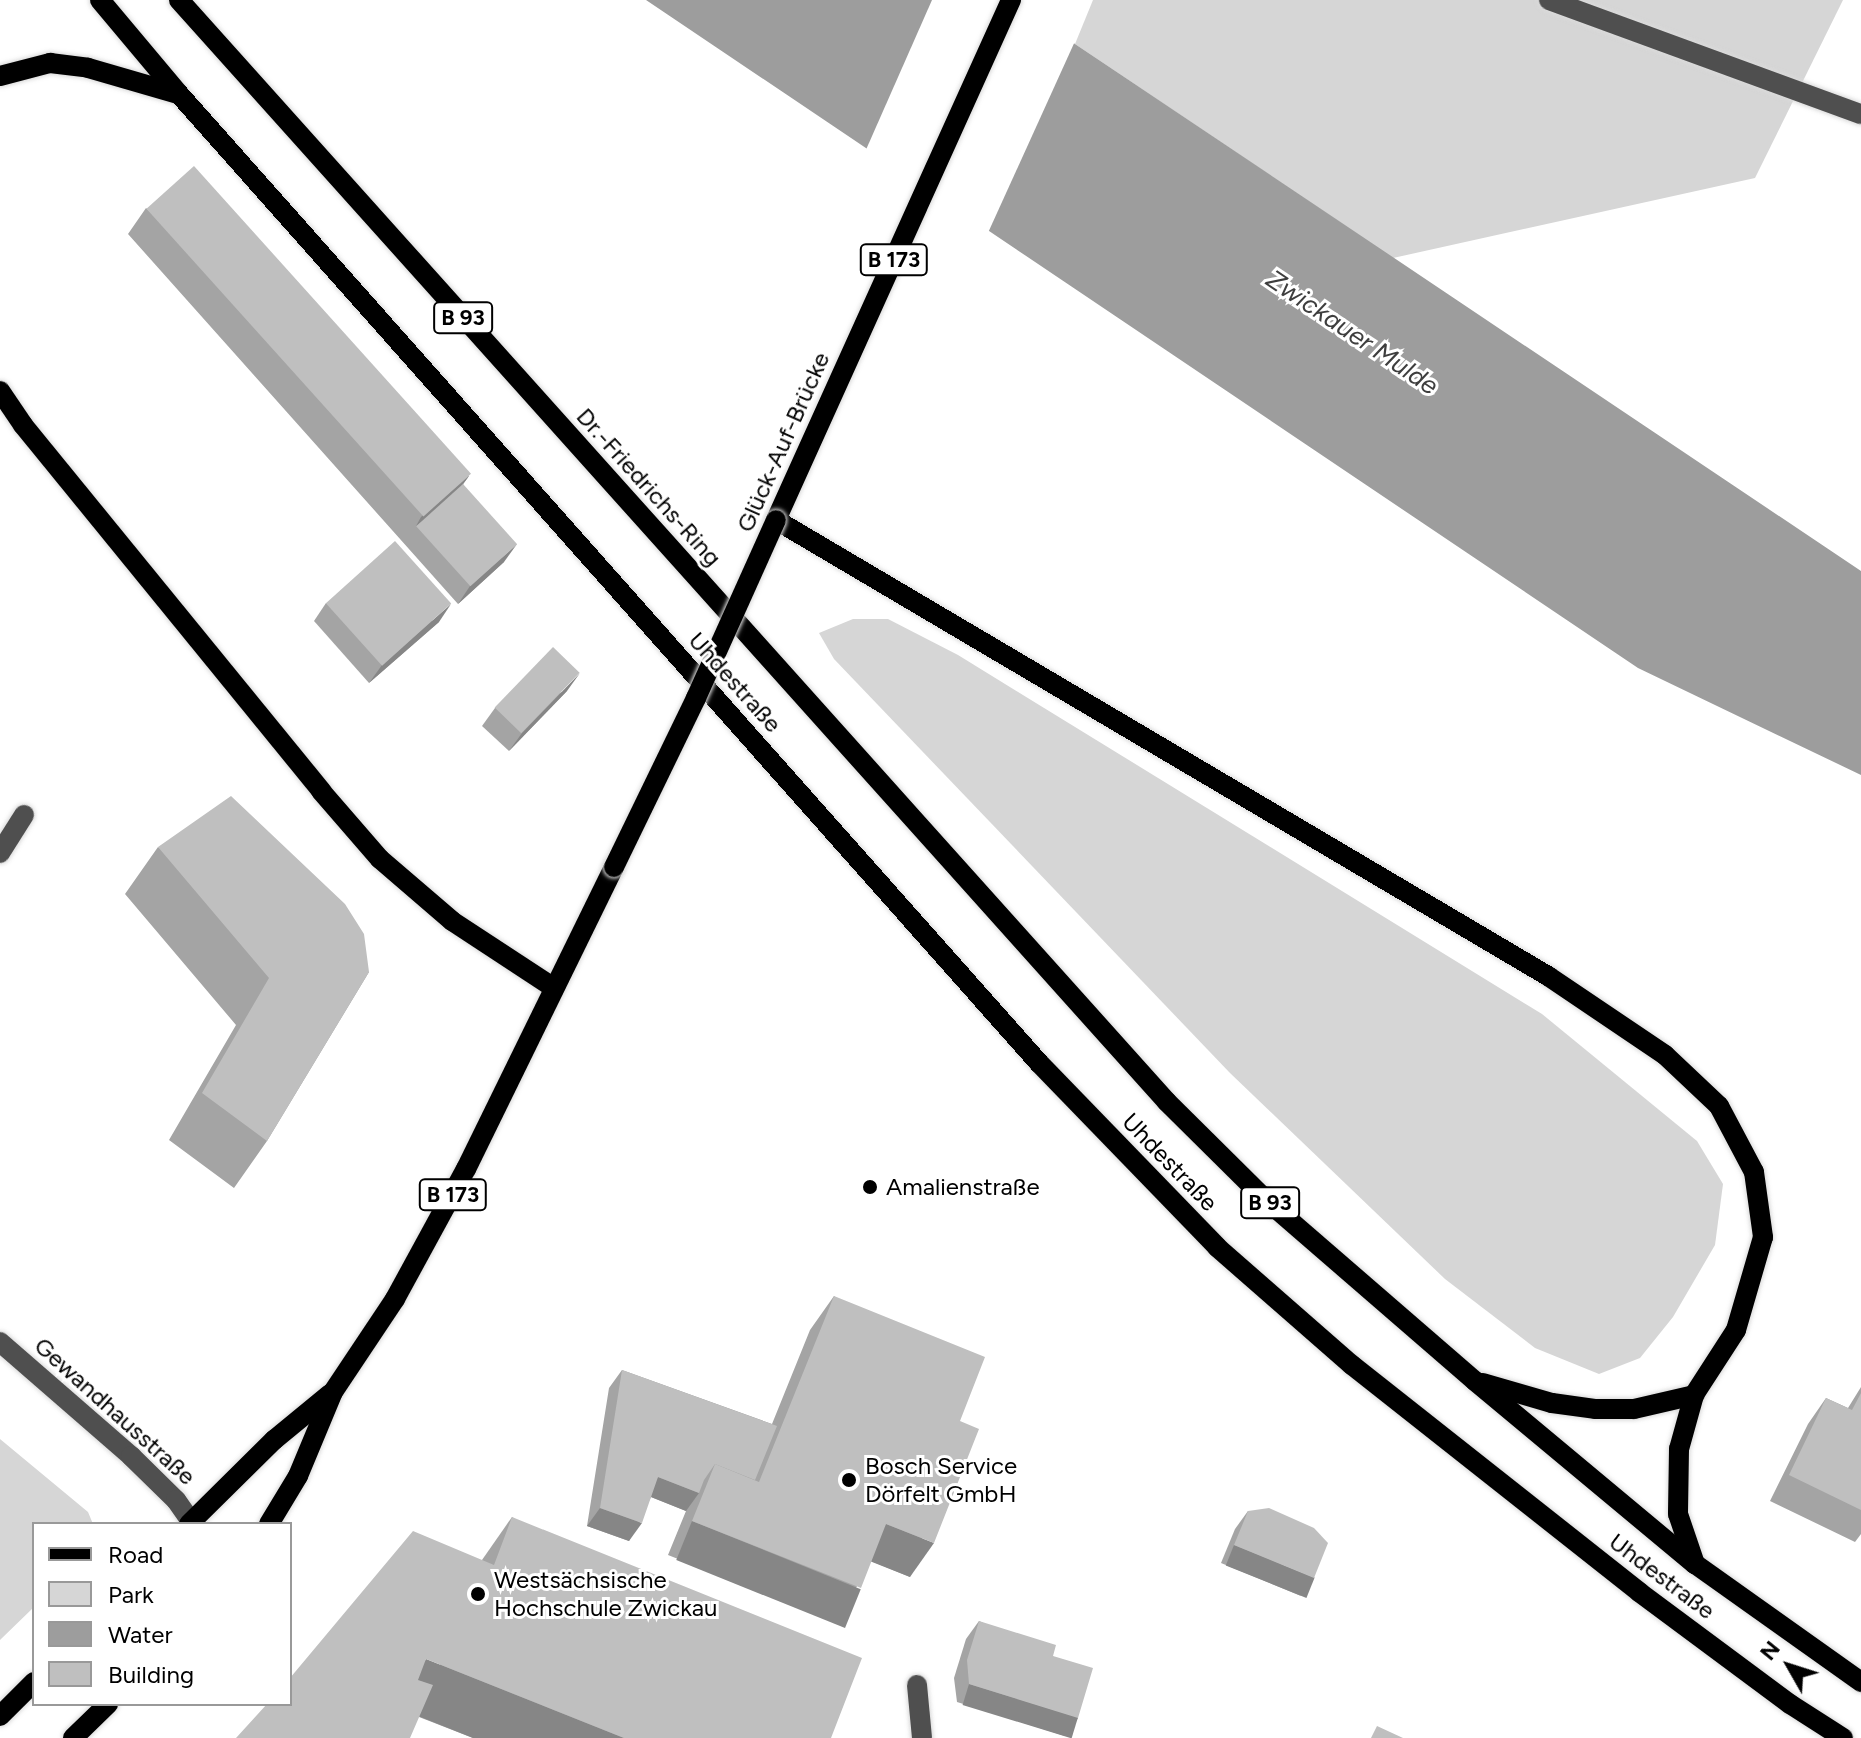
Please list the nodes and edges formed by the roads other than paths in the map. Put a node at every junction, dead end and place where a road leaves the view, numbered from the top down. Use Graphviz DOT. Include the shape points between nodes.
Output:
graph roads {
  1 [pos="100,0"];
  2 [pos="179,0"];
  3 [pos="1011,0"];
  4 [pos="1549,0"];
  5 [pos="0,76"];
  6 [pos="179,94"];
  7 [pos="1861,114"];
  8 [pos="0,391"];
  9 [pos="776,520"];
  10 [pos="13,820"];
  11 [pos="0,853"];
  12 [pos="554,988"];
  13 [pos="1081,1008"];
  14 [pos="0,1342"];
  15 [pos="1475,1381"];
  16 [pos="333,1392"];
  17 [pos="1694,1395"];
  18 [pos="190,1522"];
  19 [pos="192,1522"];
  20 [pos="270,1522"];
  21 [pos="1695,1564"];
  22 [pos="1861,1682"];
  23 [pos="32,1684"];
  24 [pos="917,1685"];
  25 [pos="106,1706"];
  26 [pos="0,1716"];
  27 [pos="73,1738"];
  28 [pos="922,1738"];
  29 [pos="1843,1738"];
  1 -- 6 [label="main road, B 93"];
  2 -- 13 [label="main road, Dr.-Friedrichs-Ring / B 93"];
  3 -- 9 [label="main road, Glück-Auf-Brücke / B 173"];
  4 -- 7 [label="street"];
  5 -- 6 [label="main road" via="50,63 88,68"];
  6 -- 29 [label="main road, Uhdestraße / B 93" via="1039,1063 1217,1247 1352,1365 1639,1592"];
  8 -- 12 [label="main road" via="380,859 452,921"];
  9 -- 12 [label="main road, Glück-Auf-Brücke / B 173, bridge" via="696,698"];
  9 -- 17 [label="main road" via="1548,976 1665,1055 1719,1106 1754,1172 1763,1237 1736,1330"];
  10 -- 11 [label="street"];
  12 -- 16 [label="main road, B 173" via="453,1194 395,1299"];
  13 -- 15 [label="main road, Uhdestraße / B 93" via="1266,1200"];
  14 -- 18 [label="street, Gewandhausstraße" via="131,1456"];
  15 -- 17 [label="main road" via="1595,1409 1634,1409"];
  15 -- 21 [label="main road, Uhdestraße / B 93"];
  16 -- 19 [label="main road, B 173" via="274,1440"];
  16 -- 20 [label="main road, B 173" via="298,1476"];
  17 -- 21 [label="main road" via="1679,1449 1678,1514"];
  21 -- 22 [label="main road, Uhdestraße / B 93"];
  23 -- 26 [label="main road"];
  24 -- 28 [label="street"];
  25 -- 27 [label="main road"];
}
